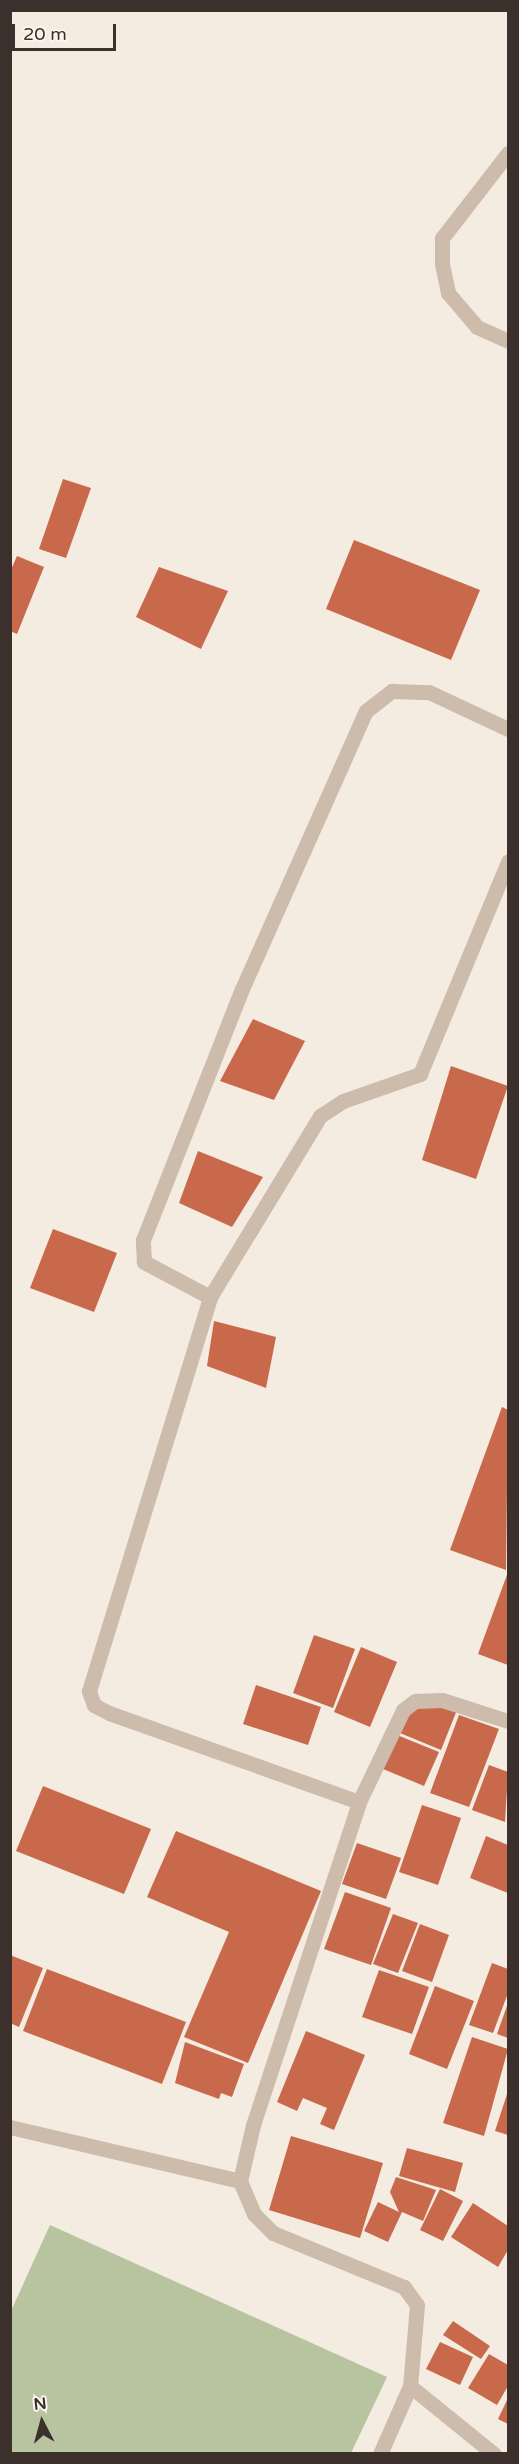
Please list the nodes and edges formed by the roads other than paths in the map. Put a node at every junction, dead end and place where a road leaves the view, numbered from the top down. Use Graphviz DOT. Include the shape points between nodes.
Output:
graph roads {
  1 [pos="508,153"];
  2 [pos="508,342"];
  3 [pos="508,729"];
  4 [pos="508,862"];
  5 [pos="210,1297"];
  6 [pos="508,1721"];
  7 [pos="359,1802"];
  8 [pos="10,2127"];
  9 [pos="240,2181"];
  10 [pos="410,2386"];
  11 [pos="380,2454"];
  12 [pos="494,2454"];
  1 -- 2 [label="street" via="442,238 442,264 448,293 477,327"];
  3 -- 5 [label="street" via="429,692 392,692 366,711 242,989 143,1240 144,1262"];
  4 -- 5 [label="street" via="420,1074 343,1101 320,1116"];
  5 -- 7 [label="street" via="89,1691 94,1705 109,1713"];
  6 -- 7 [label="street" via="442,1700 415,1701 403,1710"];
  7 -- 9 [label="street" via="253,2126"];
  8 -- 9 [label="street"];
  9 -- 10 [label="street" via="254,2214 273,2233 405,2287 417,2305"];
  10 -- 11 [label="street"];
  10 -- 12 [label="street"];
}
